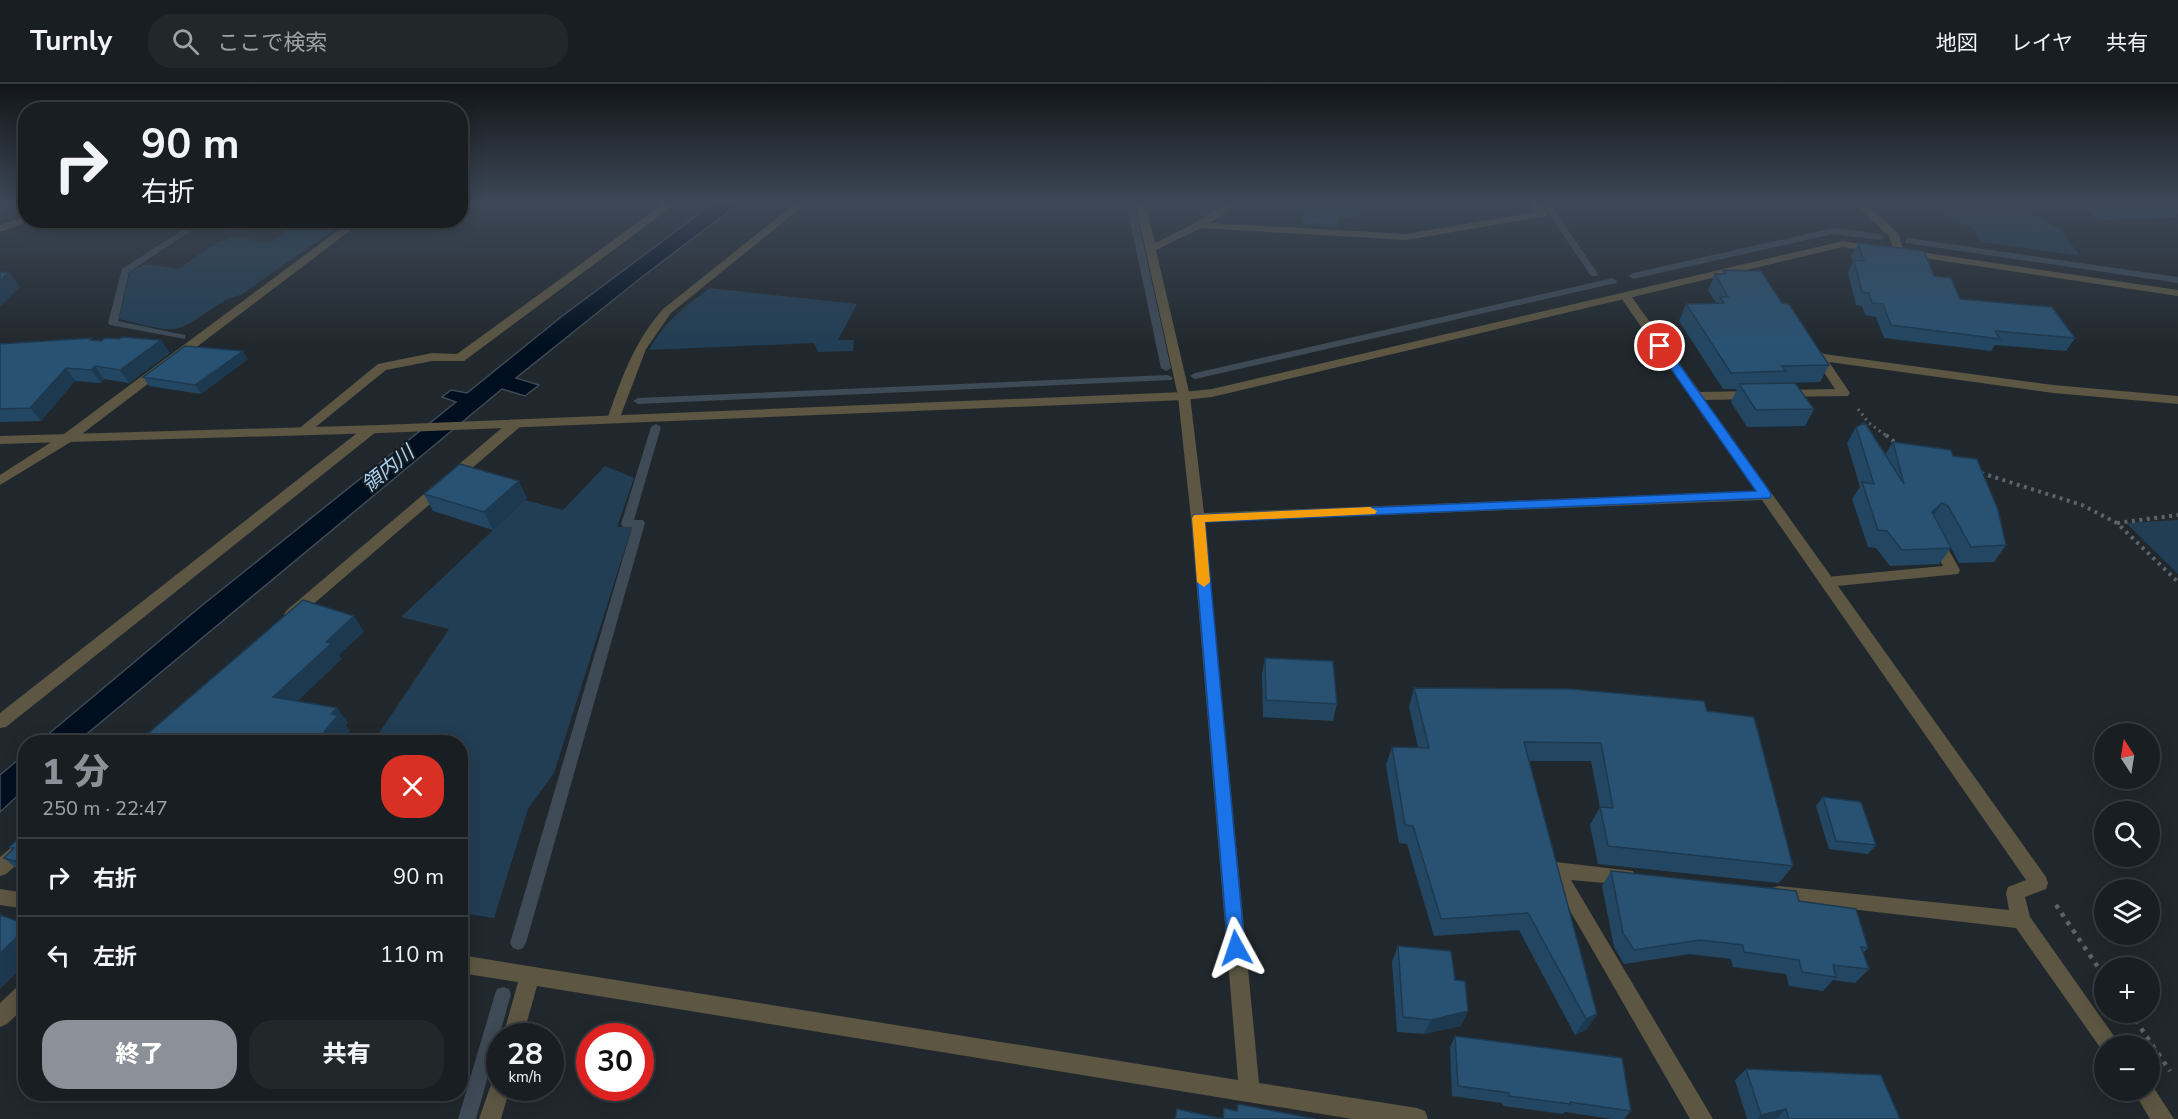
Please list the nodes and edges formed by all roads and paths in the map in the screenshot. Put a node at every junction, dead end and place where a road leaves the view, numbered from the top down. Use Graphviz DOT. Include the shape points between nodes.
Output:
graph roads {
  1 [pos="319,250"];
  2 [pos="607,250"];
  3 [pos="743,250"];
  4 [pos="1150,250"];
  5 [pos="1822,250"];
  6 [pos="1887,250"];
  7 [pos="1899,252"];
  8 [pos="2178,293"];
  9 [pos="1625,296"];
  10 [pos="1806,338"];
  11 [pos="1819,357"];
  12 [pos="1844,393"];
  13 [pos="1184,396"];
  14 [pos="1696,396"];
  15 [pos="2178,400"];
  16 [pos="613,420"];
  17 [pos="509,424"];
  18 [pos="376,429"];
  19 [pos="302,431"];
  20 [pos="69,437"];
  21 [pos="0,440"];
  22 [pos="1901,446"];
  23 [pos="1974,471"];
  24 [pos="0,481"];
  25 [pos="1765,495"];
  26 [pos="2178,515"];
  27 [pos="1198,518"];
  28 [pos="2117,523"];
  29 [pos="1930,527"];
  30 [pos="1827,582"];
  31 [pos="2178,582"];
  32 [pos="278,626"];
  33 [pos="0,722"];
  34 [pos="18,852"];
  35 [pos="0,868"];
  36 [pos="1640,879"];
  37 [pos="2038,883"];
  38 [pos="1759,891"];
  39 [pos="0,897"];
  40 [pos="18,900"];
  41 [pos="2020,920"];
  42 [pos="2094,962"];
  43 [pos="468,965"];
  44 [pos="530,974"];
  45 [pos="18,1000"];
  46 [pos="0,1017"];
  47 [pos="517,1023"];
  48 [pos="2137,1023"];
  49 [pos="2103,1035"];
  50 [pos="2172,1074"];
  51 [pos="1249,1092"];
  52 [pos="495,1101"];
  53 [pos="2151,1101"];
  54 [pos="490,1119"];
  55 [pos="1417,1119"];
  56 [pos="1702,1119"];
  57 [pos="2163,1119"];
  1 -- 20 [label="street"];
  2 -- 19 [label="street" via="460,358 432,357 382,367"];
  3 -- 16 [label="street" via="649,330"];
  4 -- 13 [label="street"];
  5 -- 9 [label="street" via="1758,269"];
  6 -- 7 [label="street"];
  7 -- 8 [label="street"];
  9 -- 13 [label="street" via="1212,393"];
  9 -- 14 [label="street"];
  10 -- 11 [label="street"];
  11 -- 12 [label="street"];
  11 -- 15 [label="street" via="2053,389"];
  12 -- 14 [label="street"];
  12 -- 22 [label="path" via="1869,423"];
  13 -- 16 [label="street"];
  13 -- 27 [label="street"];
  14 -- 25 [label="street"];
  16 -- 17 [label="street"];
  17 -- 18 [label="street"];
  17 -- 32 [label="street"];
  18 -- 19 [label="street"];
  18 -- 33 [label="street"];
  19 -- 20 [label="street"];
  20 -- 21 [label="street"];
  20 -- 24 [label="street"];
  23 -- 28 [label="path" via="2082,505"];
  25 -- 27 [label="street"];
  25 -- 30 [label="street"];
  26 -- 28 [label="path"];
  27 -- 51 [label="street"];
  28 -- 31 [label="path"];
  29 -- 30 [label="street" via="1953,570"];
  30 -- 37 [label="street"];
  34 -- 35 [label="street"];
  36 -- 56 [label="street" via="1556,870"];
  37 -- 41 [label="street" via="2015,893"];
  37 -- 42 [label="path"];
  38 -- 41 [label="street"];
  39 -- 40 [label="street"];
  41 -- 49 [label="street"];
  43 -- 44 [label="street"];
  44 -- 47 [label="street"];
  44 -- 51 [label="street"];
  45 -- 46 [label="street"];
  48 -- 50 [label="path"];
  51 -- 55 [label="street"];
  52 -- 54 [label="street"];
  53 -- 57 [label="street"];
}
